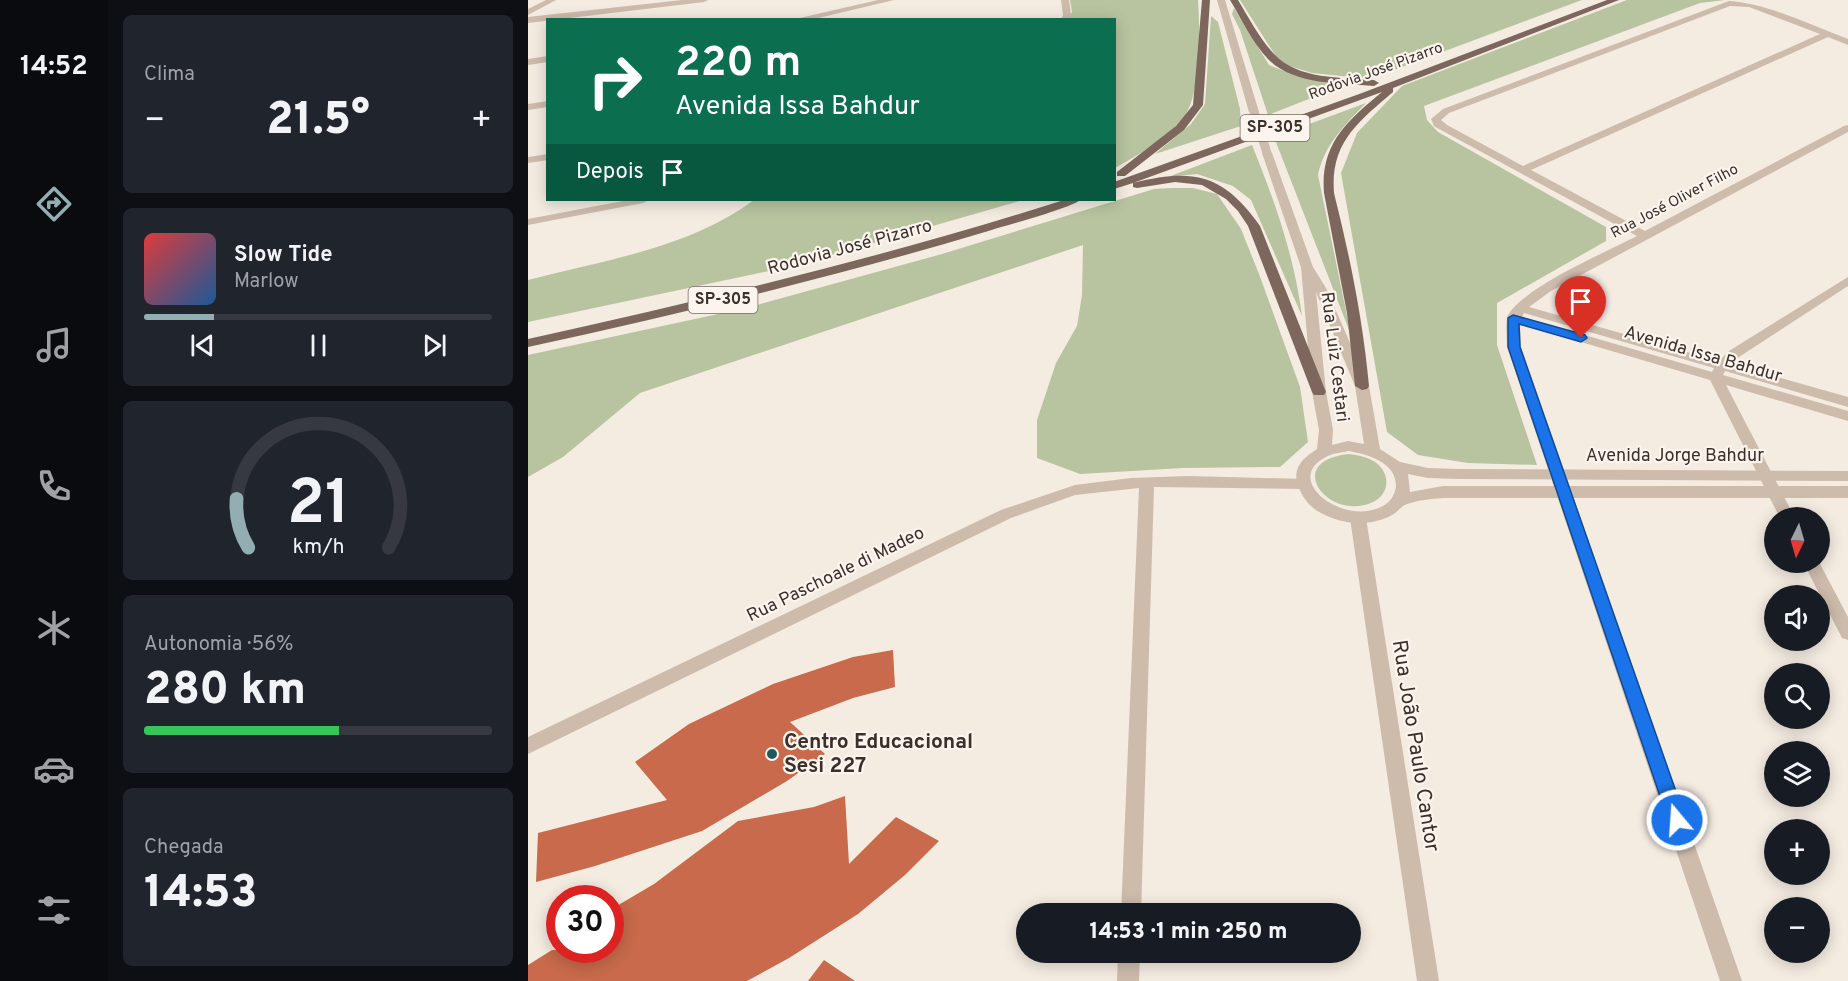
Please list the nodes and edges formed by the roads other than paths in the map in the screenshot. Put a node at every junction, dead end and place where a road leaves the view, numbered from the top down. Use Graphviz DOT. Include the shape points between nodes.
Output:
graph roads {
  1 [pos="552,0"];
  2 [pos="704,0"];
  3 [pos="890,0"];
  4 [pos="1065,0"];
  5 [pos="1206,0"];
  6 [pos="1221,0"];
  7 [pos="1234,0"];
  8 [pos="1595,0"];
  9 [pos="1615,0"];
  10 [pos="528,12"];
  11 [pos="809,18"];
  12 [pos="1066,18"];
  13 [pos="528,20"];
  14 [pos="1828,34"];
  15 [pos="1848,42"];
  16 [pos="546,59"];
  17 [pos="528,62"];
  18 [pos="1399,82"];
  19 [pos="1374,83"];
  20 [pos="546,104"];
  21 [pos="528,107"];
  22 [pos="1848,128"];
  23 [pos="546,156"];
  24 [pos="528,160"];
  25 [pos="1522,170"];
  26 [pos="1118,175"];
  27 [pos="1116,187"];
  28 [pos="1116,188"];
  29 [pos="638,201"];
  30 [pos="1045,201"];
  31 [pos="1071,201"];
  32 [pos="528,222"];
  33 [pos="1644,235"];
  34 [pos="1307,267"];
  35 [pos="1848,281"];
  36 [pos="1516,313"];
  37 [pos="528,333"];
  38 [pos="528,343"];
  39 [pos="1719,372"];
  40 [pos="1362,386"];
  41 [pos="1319,392"];
  42 [pos="1848,402"];
  43 [pos="1848,416"];
  44 [pos="1324,451"];
  45 [pos="1373,451"];
  46 [pos="1395,466"];
  47 [pos="1557,476"];
  48 [pos="1767,476"];
  49 [pos="1848,476"];
  50 [pos="1147,484"];
  51 [pos="1304,484"];
  52 [pos="1774,491"];
  53 [pos="1848,492"];
  54 [pos="1563,493"];
  55 [pos="1399,501"];
  56 [pos="1782,507"];
  57 [pos="1358,518"];
  58 [pos="1817,573"];
  59 [pos="1848,633"];
  60 [pos="528,746"];
  61 [pos="1131,903"];
  62 [pos="1129,963"];
  63 [pos="1128,981"];
  64 [pos="1428,981"];
  65 [pos="1731,981"];
  1 -- 10 [label="street"];
  2 -- 13 [label="street"];
  3 -- 11 [label="street"];
  4 -- 12 [label="street"];
  5 -- 26 [label="main road" via="1198,105 1180,128"];
  6 -- 34 [label="street, Rua Luiz Cestari, bridge" via="1267,153"];
  7 -- 19 [label="main road" via="1273,60 1282,67 1317,77"];
  8 -- 19 [label="main road, Rodovia José Pizarro / SP-305"];
  9 -- 18 [label="main road, Rodovia José Pizarro / SP-305"];
  14 -- 15 [label="street"];
  14 -- 25 [label="street"];
  14 -- 25 [label="street" via="1734,2 1436,118 1443,128"];
  16 -- 17 [label="street"];
  18 -- 27 [label="main road, Rodovia José Pizarro / SP-305"];
  18 -- 40 [label="main road" via="1351,125 1332,151 1326,179 1351,288"];
  19 -- 26 [label="main road, Rodovia José Pizarro / SP-305"];
  20 -- 21 [label="street"];
  22 -- 33 [label="street, Rua José Oliver Filho"];
  23 -- 24 [label="street"];
  25 -- 33 [label="street"];
  28 -- 41 [label="main road" via="1193,180 1222,188 1240,204 1254,226"];
  29 -- 32 [label="street"];
  30 -- 37 [label="main road, Rodovia José Pizarro / SP-305" via="828,265"];
  31 -- 38 [label="main road, Rodovia José Pizarro / SP-305" via="815,277"];
  33 -- 36 [label="street, Rua José Oliver Filho" via="1547,288"];
  34 -- 40 [label="street, Rua Luiz Cestari"];
  34 -- 41 [label="street, Rua Luiz Cestari"];
  35 -- 39 [label="street" via="1747,345"];
  36 -- 39 [label="street, Avenida Issa Bahdur"];
  36 -- 47 [label="street" via="1514,347"];
  39 -- 42 [label="street, Avenida Issa Bahdur"];
  39 -- 43 [label="street, Avenida Issa Bahdur"];
  39 -- 48 [label="street"];
  40 -- 45 [label="street, Rua Luiz Cestari"];
  41 -- 44 [label="street, Rua Luiz Cestari" via="1326,430"];
  44 -- 45 [label="street" via="1348,447"];
  44 -- 51 [label="street" via="1306,466"];
  45 -- 46 [label="street"];
  46 -- 47 [label="street, Avenida Jorge Bahdur" via="1428,473"];
  46 -- 55 [label="street" via="1403,489"];
  47 -- 48 [label="street, Avenida Jorge Bahdur"];
  47 -- 54 [label="street"];
  48 -- 49 [label="street, Avenida Jorge Bahdur"];
  48 -- 52 [label="street"];
  50 -- 51 [label="street, Rua Paschoale di Madeo"];
  50 -- 60 [label="street, Rua Paschoale di Madeo" via="1074,490 1006,514"];
  50 -- 61 [label="street"];
  51 -- 57 [label="street" via="1318,506 1344,517"];
  52 -- 53 [label="street, Avenida Jorge Bahdur"];
  52 -- 54 [label="street, Avenida Jorge Bahdur"];
  52 -- 56 [label="street"];
  54 -- 55 [label="street, Avenida Jorge Bahdur" via="1443,492"];
  54 -- 65 [label="street"];
  55 -- 57 [label="street" via="1382,513"];
  57 -- 64 [label="street, Rua João Paulo Cantor"];
  58 -- 59 [label="street"];
  62 -- 63 [label="street"];
}
